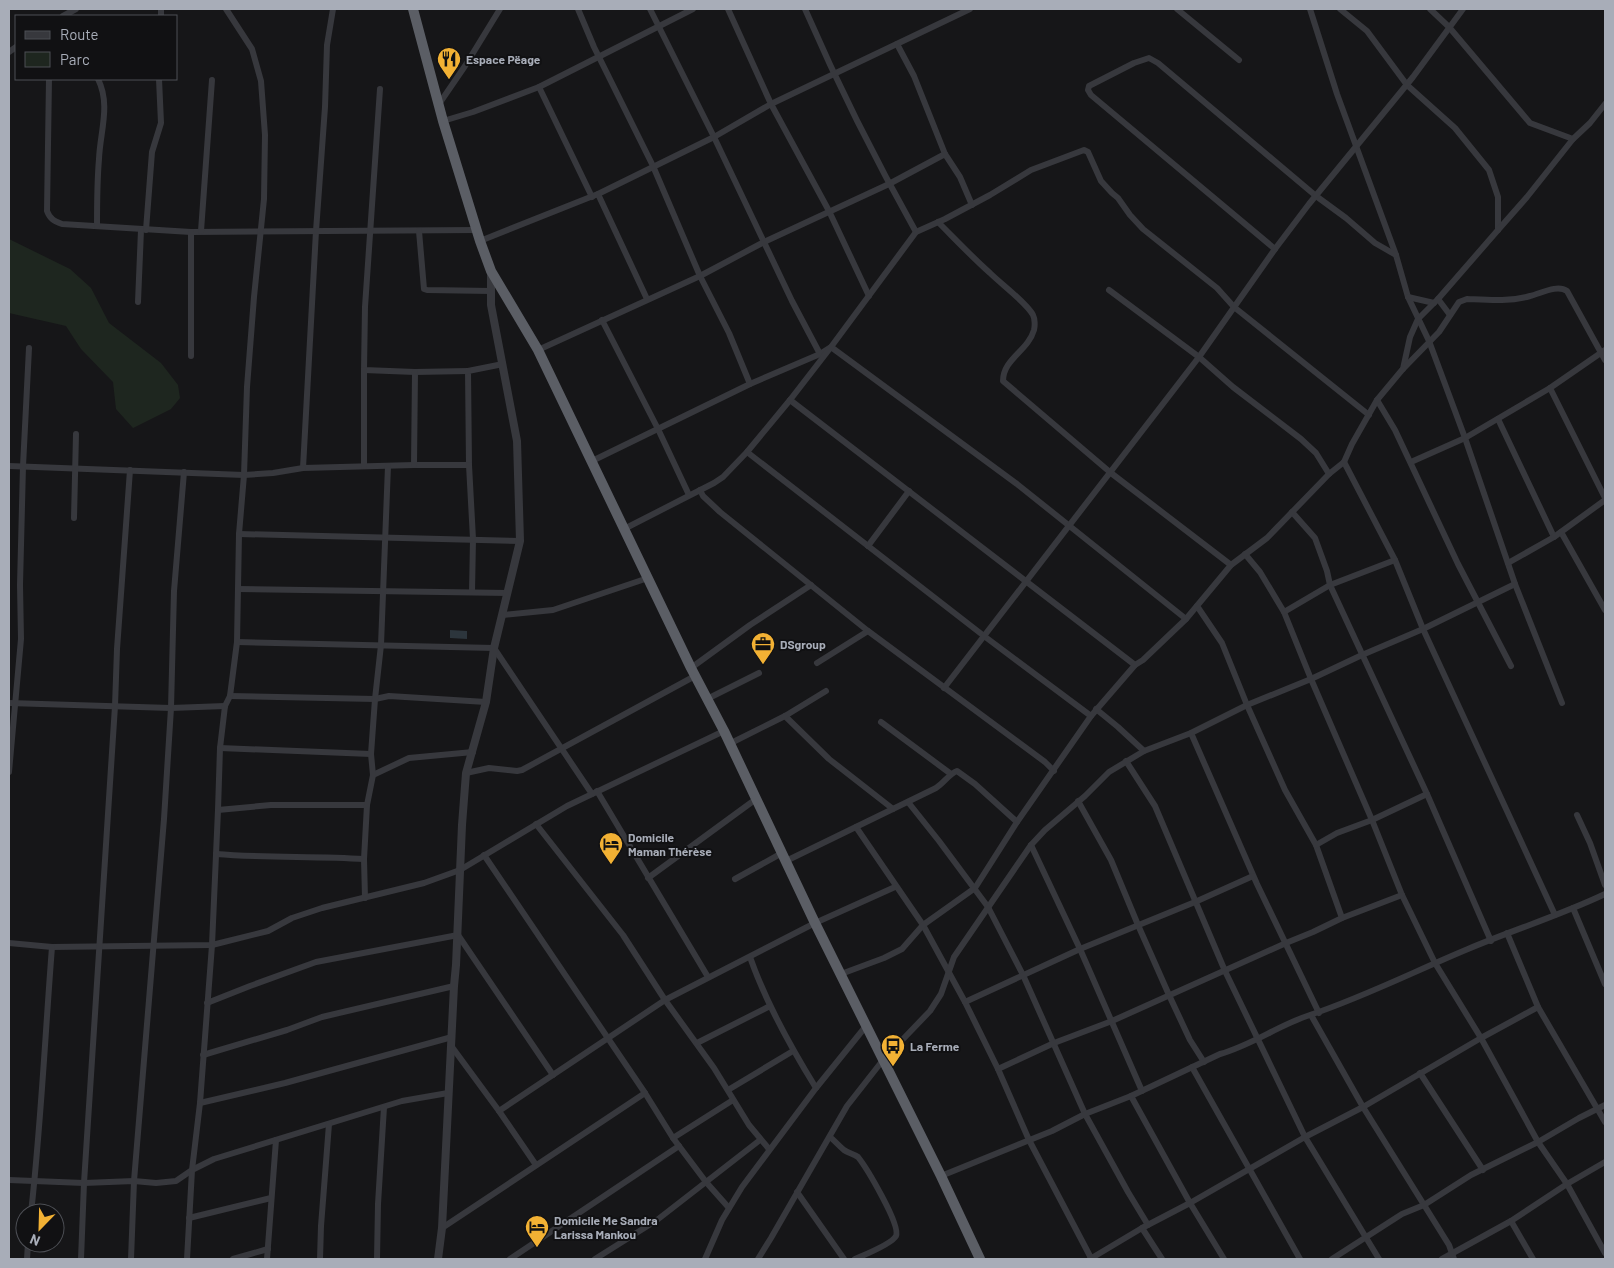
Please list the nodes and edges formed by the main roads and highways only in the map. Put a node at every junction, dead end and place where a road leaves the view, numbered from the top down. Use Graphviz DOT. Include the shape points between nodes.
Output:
graph roads {
  1 [pos="413,9"];
  2 [pos="979,1259"];
  1 -- 2 [label="highway" via="443,121 491,271 538,350"];
}
